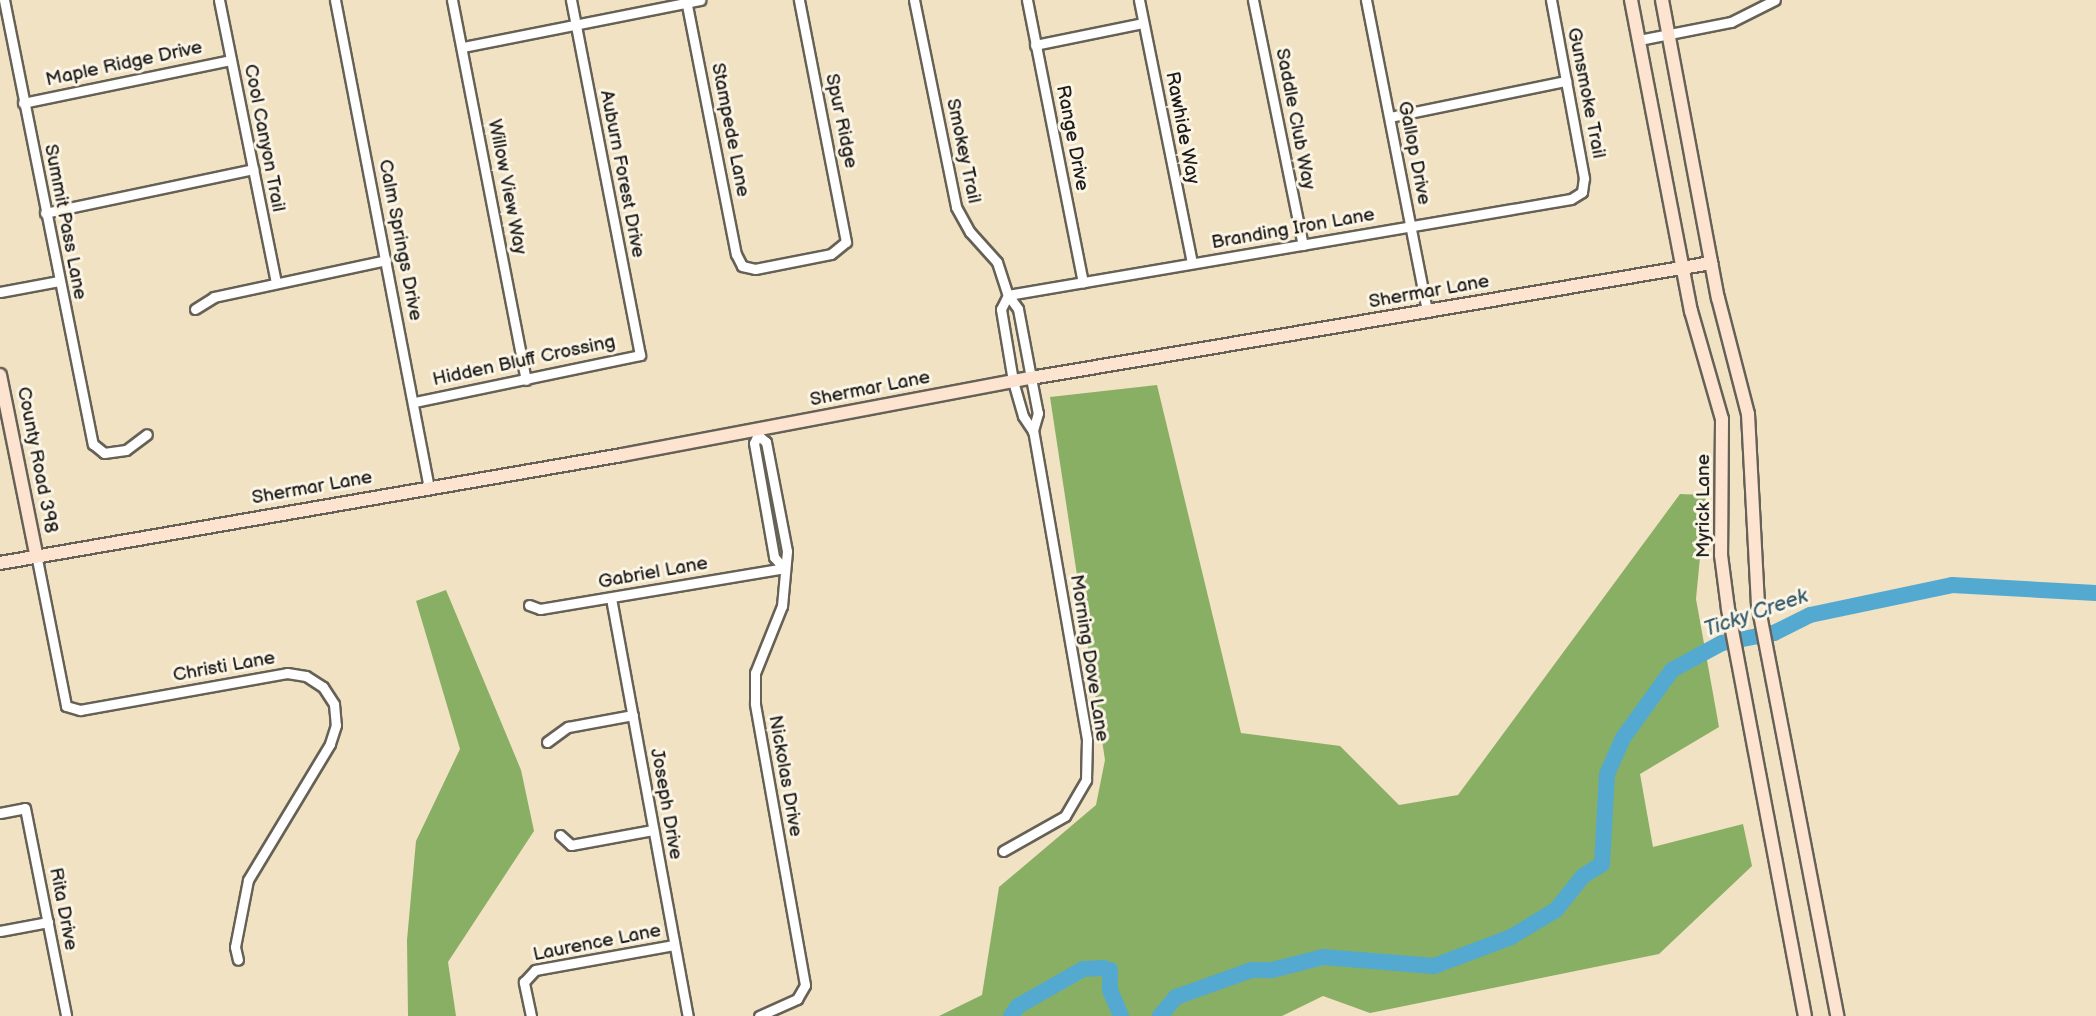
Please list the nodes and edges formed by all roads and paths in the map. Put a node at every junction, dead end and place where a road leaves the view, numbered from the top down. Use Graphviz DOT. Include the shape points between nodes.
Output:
graph roads {
  1 [pos="4,0"];
  2 [pos="219,0"];
  3 [pos="335,0"];
  4 [pos="452,0"];
  5 [pos="571,0"];
  6 [pos="700,0"];
  7 [pos="799,0"];
  8 [pos="914,0"];
  9 [pos="1027,0"];
  10 [pos="1139,0"];
  11 [pos="1253,0"];
  12 [pos="1366,0"];
  13 [pos="1551,0"];
  14 [pos="1631,0"];
  15 [pos="1661,0"];
  16 [pos="1775,0"];
  17 [pos="686,1"];
  18 [pos="1143,23"];
  19 [pos="576,25"];
  20 [pos="1668,35"];
  21 [pos="1639,40"];
  22 [pos="1035,45"];
  23 [pos="463,47"];
  24 [pos="231,60"];
  25 [pos="1566,81"];
  26 [pos="23,103"];
  27 [pos="1390,117"];
  28 [pos="253,169"];
  29 [pos="1582,192"];
  30 [pos="46,213"];
  31 [pos="1411,227"];
  32 [pos="1303,245"];
  33 [pos="386,260"];
  34 [pos="1192,263"];
  35 [pos="1711,263"];
  36 [pos="742,266"];
  37 [pos="1683,268"];
  38 [pos="58,281"];
  39 [pos="276,282"];
  40 [pos="1083,282"];
  41 [pos="0,292"];
  42 [pos="1008,295"];
  43 [pos="195,309"];
  44 [pos="1427,312"];
  45 [pos="640,355"];
  46 [pos="0,375"];
  47 [pos="1031,378"];
  48 [pos="526,380"];
  49 [pos="1013,381"];
  50 [pos="415,402"];
  51 [pos="1033,431"];
  52 [pos="147,433"];
  53 [pos="759,433"];
  54 [pos="429,486"];
  55 [pos="36,554"];
  56 [pos="0,563"];
  57 [pos="784,568"];
  58 [pos="611,598"];
  59 [pos="529,605"];
  60 [pos="633,715"];
  61 [pos="547,742"];
  62 [pos="0,813"];
  63 [pos="653,830"];
  64 [pos="560,835"];
  65 [pos="1003,851"];
  66 [pos="48,922"];
  67 [pos="0,931"];
  68 [pos="674,945"];
  69 [pos="238,960"];
  70 [pos="66,1016"];
  71 [pos="531,1016"];
  72 [pos="688,1016"];
  73 [pos="759,1016"];
  74 [pos="1805,1016"];
  75 [pos="1837,1016"];
  1 -- 26 [label="street, Summit Pass Lane"];
  2 -- 24 [label="street, Cool Canyon Trail"];
  3 -- 33 [label="street, Calm Springs Drive"];
  4 -- 23 [label="street, Willow View Way"];
  5 -- 19 [label="street, Auburn Forest Drive"];
  6 -- 17 [label="street"];
  7 -- 36 [label="street, Spur Ridge" via="847,236 843,248 755,269"];
  8 -- 42 [label="street, Smokey Trail" via="956,207 970,232 997,262"];
  9 -- 22 [label="street, Range Drive"];
  10 -- 18 [label="street, Rawhide Way"];
  11 -- 32 [label="street, Saddle Club Way"];
  12 -- 27 [label="street, Gallop Drive"];
  13 -- 25 [label="street, Gunsmoke Trail"];
  14 -- 21 [label="street, Myrick Lane"];
  15 -- 20 [label="street"];
  16 -- 20 [label="street" via="1731,22"];
  17 -- 19 [label="street"];
  17 -- 36 [label="street, Stampede Lane"];
  18 -- 22 [label="street"];
  18 -- 34 [label="street, Rawhide Way"];
  19 -- 23 [label="street"];
  19 -- 45 [label="street, Auburn Forest Drive"];
  20 -- 21 [label="street"];
  20 -- 35 [label="street"];
  21 -- 37 [label="street, Myrick Lane"];
  22 -- 40 [label="street, Range Drive"];
  23 -- 48 [label="street, Willow View Way"];
  24 -- 26 [label="street, Maple Ridge Drive"];
  24 -- 28 [label="street, Cool Canyon Trail"];
  25 -- 27 [label="street"];
  25 -- 29 [label="street, Gunsmoke Trail" via="1584,178"];
  26 -- 30 [label="street, Summit Pass Lane"];
  27 -- 31 [label="street, Gallop Drive"];
  28 -- 30 [label="street"];
  28 -- 39 [label="street, Cool Canyon Trail"];
  29 -- 31 [label="street, Branding Iron Lane" via="1572,199"];
  30 -- 38 [label="street, Summit Pass Lane"];
  31 -- 32 [label="street, Branding Iron Lane"];
  31 -- 44 [label="street, Gallop Drive"];
  32 -- 34 [label="street, Branding Iron Lane"];
  33 -- 39 [label="street"];
  33 -- 50 [label="street, Calm Springs Drive"];
  34 -- 40 [label="street, Branding Iron Lane"];
  35 -- 37 [label="street, Shermar Lane"];
  35 -- 75 [label="street" via="1748,414 1758,604"];
  37 -- 44 [label="street, Shermar Lane"];
  37 -- 74 [label="street, Myrick Lane" via="1722,419 1721,555 1728,609"];
  38 -- 41 [label="street"];
  38 -- 52 [label="street, Summit Pass Lane" via="97,450 126,450"];
  39 -- 43 [label="street" via="214,297"];
  40 -- 42 [label="street, Branding Iron Lane"];
  42 -- 47 [label="street, Smokey Trail" via="1018,309"];
  42 -- 49 [label="street, Smokey Trail" via="1001,309"];
  44 -- 47 [label="street, Shermar Lane"];
  45 -- 48 [label="street, Hidden Bluff Crossing"];
  46 -- 55 [label="street, County Road 398"];
  47 -- 49 [label="street, Shermar Lane"];
  47 -- 51 [label="street, Morning Dove Lane" via="1038,413"];
  48 -- 50 [label="street, Hidden Bluff Crossing"];
  49 -- 51 [label="street, Morning Dove Lane" via="1023,416"];
  49 -- 53 [label="street, Shermar Lane"];
  50 -- 54 [label="street, Calm Springs Drive"];
  51 -- 65 [label="street, Morning Dove Lane" via="1087,739 1086,780 1065,816"];
  53 -- 54 [label="street, Shermar Lane"];
  53 -- 57 [label="street, Nickolas Drive" via="766,442 788,551"];
  53 -- 57 [label="street, Nickolas Drive" via="754,443 774,557"];
  54 -- 55 [label="street, Shermar Lane"];
  55 -- 56 [label="street, Shermar Lane"];
  55 -- 69 [label="street, Christi Lane" via="66,706 80,710 287,673 306,676 323,687 334,704 336,725 330,744 248,880 235,947"];
  57 -- 58 [label="street, Gabriel Lane"];
  57 -- 73 [label="street, Nickolas Drive" via="782,606 755,673 755,703 804,993"];
  58 -- 59 [label="street, Gabriel Lane" via="540,609"];
  58 -- 60 [label="street, Joseph Drive"];
  60 -- 61 [label="street" via="568,727"];
  60 -- 63 [label="street, Joseph Drive"];
  62 -- 66 [label="street, Rita Drive" via="26,808"];
  63 -- 64 [label="street" via="571,845"];
  63 -- 68 [label="street, Joseph Drive"];
  66 -- 67 [label="street"];
  66 -- 70 [label="street, Rita Drive"];
  68 -- 71 [label="street, Laurence Lane" via="535,970 524,982"];
  68 -- 72 [label="street, Joseph Drive"];
}
